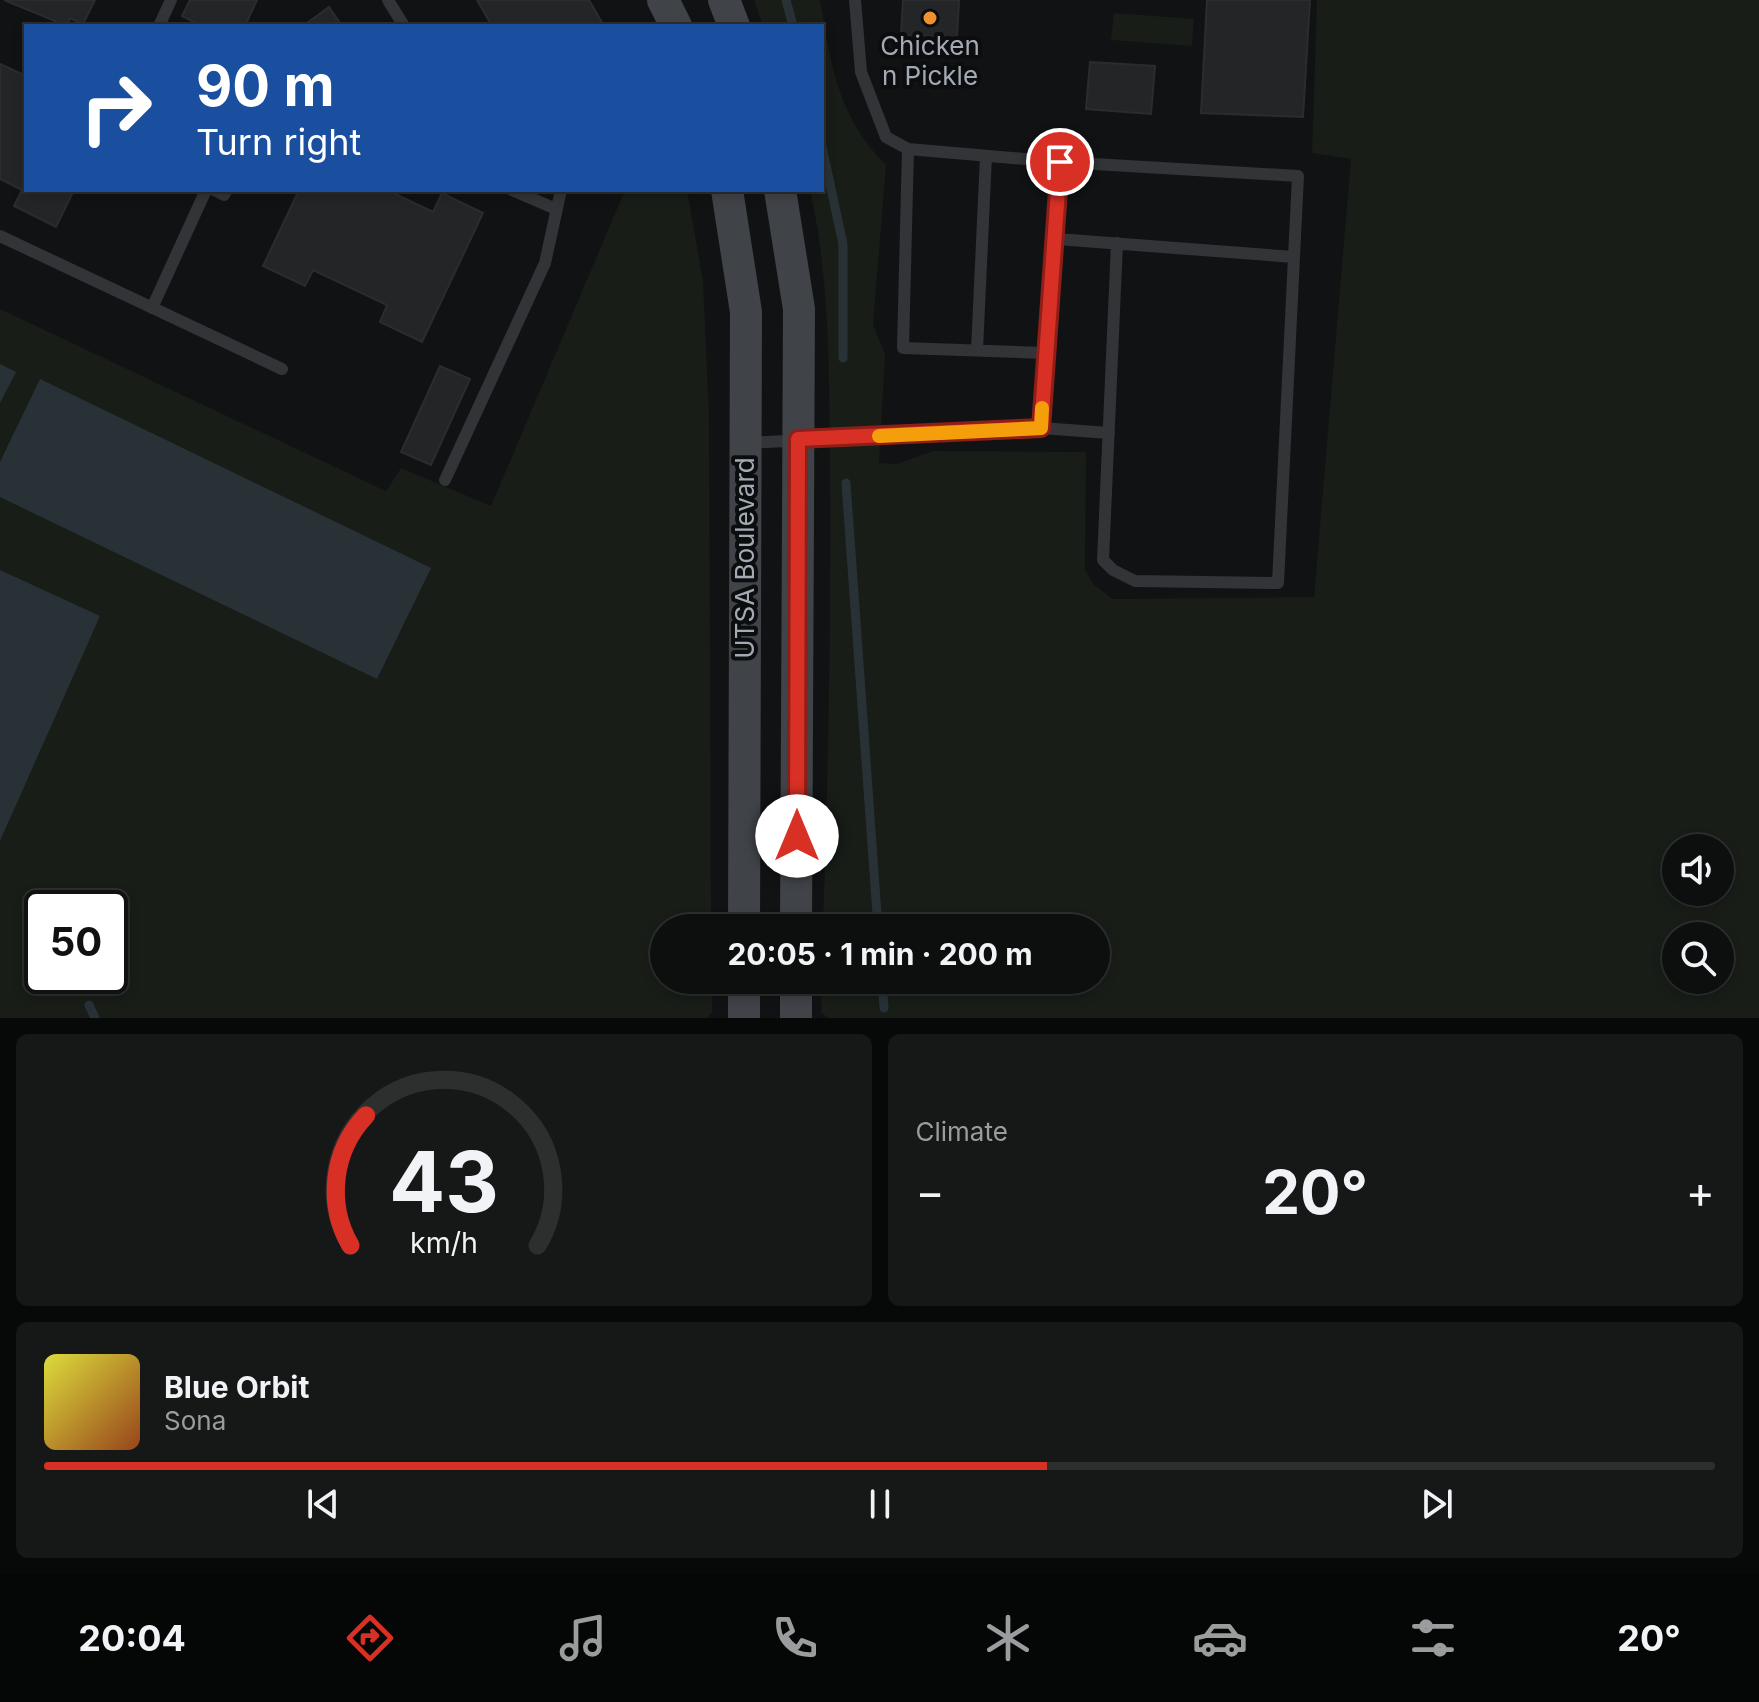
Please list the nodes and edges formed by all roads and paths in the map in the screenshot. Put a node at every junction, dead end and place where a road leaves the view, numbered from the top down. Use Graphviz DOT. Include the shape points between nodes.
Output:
graph roads {
  1 [pos="171,0"];
  2 [pos="388,0"];
  3 [pos="724,0"];
  4 [pos="855,0"];
  5 [pos="160,24"];
  6 [pos="403,24"];
  7 [pos="733,24"];
  8 [pos="908,149"];
  9 [pos="986,156"];
  10 [pos="1060,162"];
  11 [pos="205,192"];
  12 [pos="517,192"];
  13 [pos="560,192"];
  14 [pos="727,192"];
  15 [pos="780,192"];
  16 [pos="556,209"];
  17 [pos="0,236"];
  18 [pos="1057,239"];
  19 [pos="1117,243"];
  20 [pos="1294,257"];
  21 [pos="152,308"];
  22 [pos="977,350"];
  23 [pos="1044,353"];
  24 [pos="282,369"];
  25 [pos="1041,428"];
  26 [pos="1109,433"];
  27 [pos="798,439"];
  28 [pos="746,443"];
  29 [pos="445,480"];
  30 [pos="744,914"];
  31 [pos="796,914"];
  32 [pos="744,994"];
  33 [pos="796,994"];
  34 [pos="744,1018"];
  35 [pos="796,1018"];
  1 -- 5 [label="lane"];
  2 -- 6 [label="lane"];
  3 -- 7 [label="main road"];
  4 -- 8 [label="lane" via="861,72 886,137"];
  8 -- 9 [label="lane"];
  8 -- 22 [label="lane" via="903,348"];
  9 -- 10 [label="lane"];
  9 -- 22 [label="lane"];
  10 -- 18 [label="lane"];
  10 -- 20 [label="lane" via="1298,176"];
  11 -- 21 [label="lane"];
  12 -- 16 [label="lane"];
  13 -- 16 [label="lane"];
  14 -- 28 [label="main road, UTSA Boulevard" via="746,312"];
  15 -- 27 [label="main road, UTSA Boulevard" via="799,309"];
  16 -- 29 [label="lane" via="545,263"];
  17 -- 21 [label="lane"];
  18 -- 19 [label="lane"];
  18 -- 23 [label="lane"];
  19 -- 20 [label="lane"];
  19 -- 26 [label="lane"];
  20 -- 26 [label="lane" via="1278,583 1135,581 1113,570 1103,560"];
  21 -- 24 [label="lane"];
  22 -- 23 [label="lane"];
  23 -- 25 [label="lane"];
  25 -- 26 [label="lane"];
  25 -- 27 [label="lane"];
  27 -- 28 [label="lane"];
  27 -- 31 [label="main road, UTSA Boulevard"];
  28 -- 30 [label="main road, UTSA Boulevard"];
  32 -- 34 [label="main road"];
  33 -- 35 [label="main road"];
}
